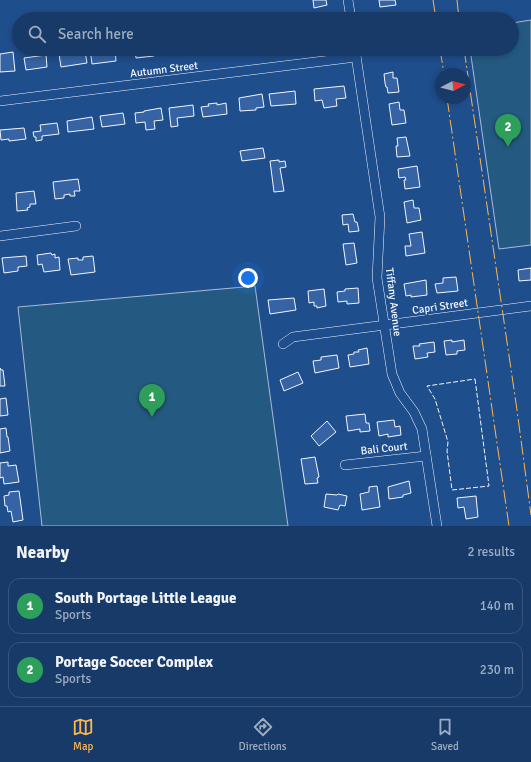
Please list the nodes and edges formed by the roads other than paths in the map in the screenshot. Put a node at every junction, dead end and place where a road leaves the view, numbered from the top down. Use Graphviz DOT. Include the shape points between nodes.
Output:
graph roads {
  1 [pos="348,0"];
  2 [pos="349,12"];
  3 [pos="333,56"];
  4 [pos="355,56"];
  5 [pos="0,101"];
  6 [pos="76,226"];
  7 [pos="0,236"];
  8 [pos="531,306"];
  9 [pos="384,325"];
  10 [pos="283,344"];
  11 [pos="426,456"];
  12 [pos="345,465"];
  13 [pos="436,526"];
  1 -- 2 [label="street"];
  3 -- 5 [label="street, Autumn Street"];
  4 -- 9 [label="street, Tiffany Avenue" via="380,217 377,278"];
  6 -- 7 [label="street"];
  8 -- 9 [label="street, Capri Street"];
  9 -- 10 [label="street, Capri Street" via="293,337"];
  9 -- 11 [label="street, Tiffany Avenue" via="392,374 400,393 414,412 422,429"];
  11 -- 12 [label="street, Bali Court"];
  11 -- 13 [label="street, Tiffany Avenue"];
}
